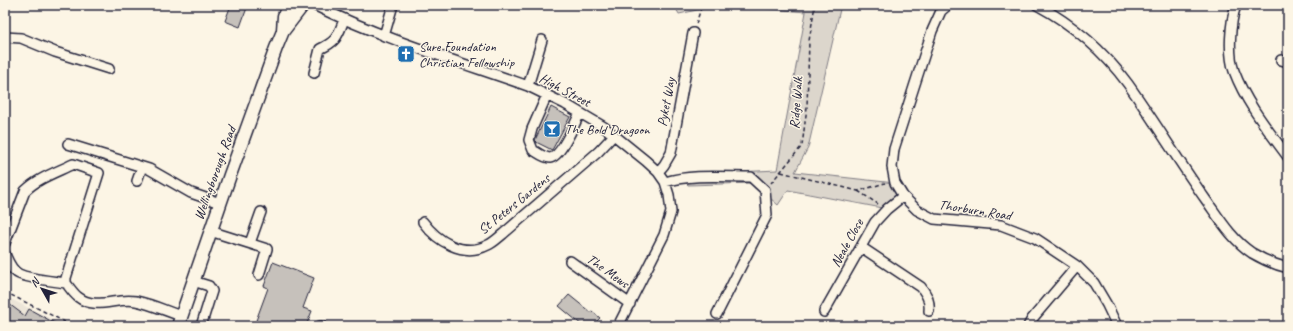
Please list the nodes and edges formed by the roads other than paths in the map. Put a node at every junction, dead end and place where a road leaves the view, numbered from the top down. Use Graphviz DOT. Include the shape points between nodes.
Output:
graph roads {
  1 [pos="288,5"];
  2 [pos="303,5"];
  3 [pos="314,5"];
  4 [pos="393,5"];
  5 [pos="948,5"];
  6 [pos="1037,5"];
  7 [pos="1236,5"];
  8 [pos="344,20"];
  9 [pos="283,31"];
  10 [pos="693,33"];
  11 [pos="384,36"];
  12 [pos="5,37"];
  13 [pos="542,40"];
  14 [pos="109,69"];
  15 [pos="314,73"];
  16 [pos="528,86"];
  17 [pos="547,95"];
  18 [pos="580,113"];
  19 [pos="614,135"];
  20 [pos="68,144"];
  21 [pos="1288,157"];
  22 [pos="142,167"];
  23 [pos="658,172"];
  24 [pos="137,181"];
  25 [pos="665,182"];
  26 [pos="903,196"];
  27 [pos="220,203"];
  28 [pos="261,212"];
  29 [pos="423,222"];
  30 [pos="210,231"];
  31 [pos="5,242"];
  32 [pos="250,243"];
  33 [pos="861,247"];
  34 [pos="5,254"];
  35 [pos="570,261"];
  36 [pos="1077,266"];
  37 [pos="1288,268"];
  38 [pos="259,274"];
  39 [pos="66,280"];
  40 [pos="193,281"];
  41 [pos="630,304"];
  42 [pos="929,311"];
  43 [pos="824,312"];
  44 [pos="717,314"];
  45 [pos="179,321"];
  46 [pos="619,325"];
  47 [pos="201,326"];
  48 [pos="1028,326"];
  49 [pos="1117,326"];
  1 -- 9 [label="main road, Wellingborough Road"];
  2 -- 9 [label="main road, Wellingborough Road"];
  3 -- 8 [label="street, High Street"];
  4 -- 11 [label="street"];
  5 -- 26 [label="street, Thorburn Road" via="941,11 932,31 894,149 894,180"];
  6 -- 37 [label="street" via="1082,33 1104,54 1234,237 1251,252"];
  7 -- 21 [label="street" via="1230,38 1234,70 1261,120"];
  8 -- 11 [label="street, High Street"];
  8 -- 15 [label="street" via="338,36 320,50"];
  9 -- 27 [label="main road, Wellingborough Road"];
  10 -- 23 [label="street, Pyket Way" via="671,153"];
  11 -- 16 [label="street, High Street"];
  12 -- 14 [label="street" via="21,38"];
  13 -- 16 [label="street"];
  16 -- 17 [label="street, High Street"];
  17 -- 18 [label="street, High Street"];
  17 -- 18 [label="street" via="529,140 533,150 545,157 556,156"];
  18 -- 19 [label="street, High Street"];
  19 -- 23 [label="street, High Street"];
  19 -- 29 [label="street, St Peters Gardens" via="598,152 488,245 474,250 460,249 445,243"];
  20 -- 22 [label="street"];
  22 -- 24 [label="street"];
  22 -- 27 [label="street" via="191,194"];
  23 -- 25 [label="street, High Street"];
  25 -- 41 [label="street, High Street" via="671,212 664,235"];
  25 -- 44 [label="street" via="721,176 751,177 765,190 767,215"];
  26 -- 33 [label="street, Neale Close" via="875,222"];
  26 -- 36 [label="street, Thorburn Road" via="917,210 934,219 1001,225 1035,238"];
  27 -- 30 [label="main road, Wellingborough Road"];
  28 -- 32 [label="street"];
  30 -- 32 [label="street"];
  30 -- 40 [label="main road, Wellingborough Road"];
  31 -- 39 [label="street" via="25,191 31,185 73,164 99,174"];
  32 -- 38 [label="street" via="271,248"];
  33 -- 42 [label="street" via="921,287 926,295"];
  33 -- 43 [label="street, Neale Close"];
  34 -- 39 [label="street" via="10,266 19,274 42,279"];
  35 -- 41 [label="street, The Mews"];
  36 -- 48 [label="street"];
  36 -- 49 [label="street, Thorburn Road" via="1094,283"];
  39 -- 45 [label="street" via="77,296 86,302 97,304 136,301"];
  40 -- 45 [label="main road, Wellingborough Road"];
  40 -- 47 [label="street" via="209,286 212,291"];
  41 -- 46 [label="street, High Street"];
}
